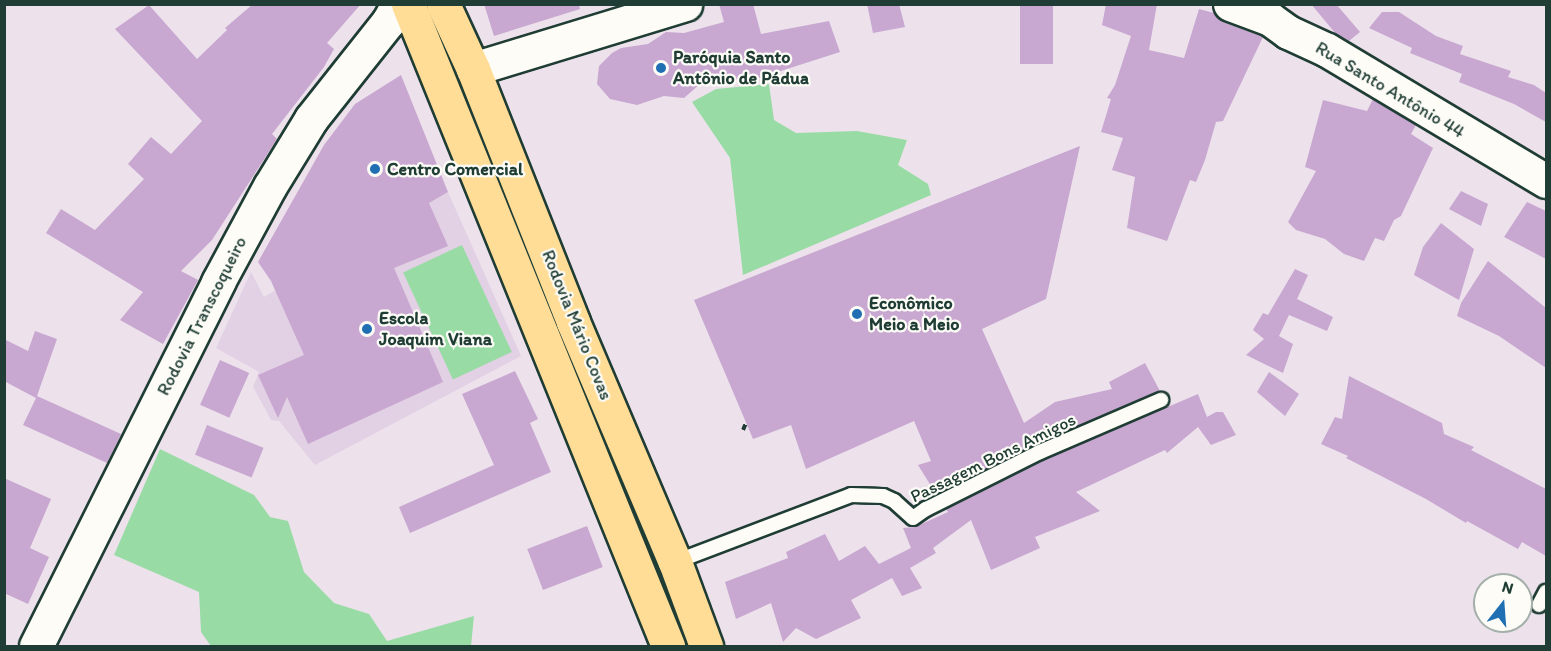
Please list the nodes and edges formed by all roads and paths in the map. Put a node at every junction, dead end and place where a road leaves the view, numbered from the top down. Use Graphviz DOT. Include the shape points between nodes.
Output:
graph roads {
  1 [pos="398,4"];
  2 [pos="408,4"];
  3 [pos="443,4"];
  4 [pos="685,4"];
  5 [pos="1230,4"];
  6 [pos="473,69"];
  7 [pos="1546,181"];
  8 [pos="1161,400"];
  9 [pos="746,423"];
  10 [pos="743,430"];
  11 [pos="675,562"];
  12 [pos="1546,592"];
  13 [pos="1539,605"];
  14 [pos="36,646"];
  15 [pos="668,646"];
  16 [pos="706,646"];
  1 -- 14 [label="main road, Rodovia Transcoqueiro" via="311,119 270,186"];
  2 -- 15 [label="main road, Rodovia Mário Covas"];
  3 -- 6 [label="main road, Rodovia Mário Covas"];
  4 -- 6 [label="main road"];
  5 -- 7 [label="main road, Rua Santo Antônio 44" via="1270,19 1327,50"];
  6 -- 11 [label="main road, Rodovia Mário Covas" via="577,332"];
  8 -- 11 [label="lane, Passagem Bons Amigos" via="1040,452 914,518 883,496 851,495"];
  9 -- 10 [label="path"];
  11 -- 16 [label="main road, Rodovia Mário Covas"];
  12 -- 13 [label="lane"];
}
